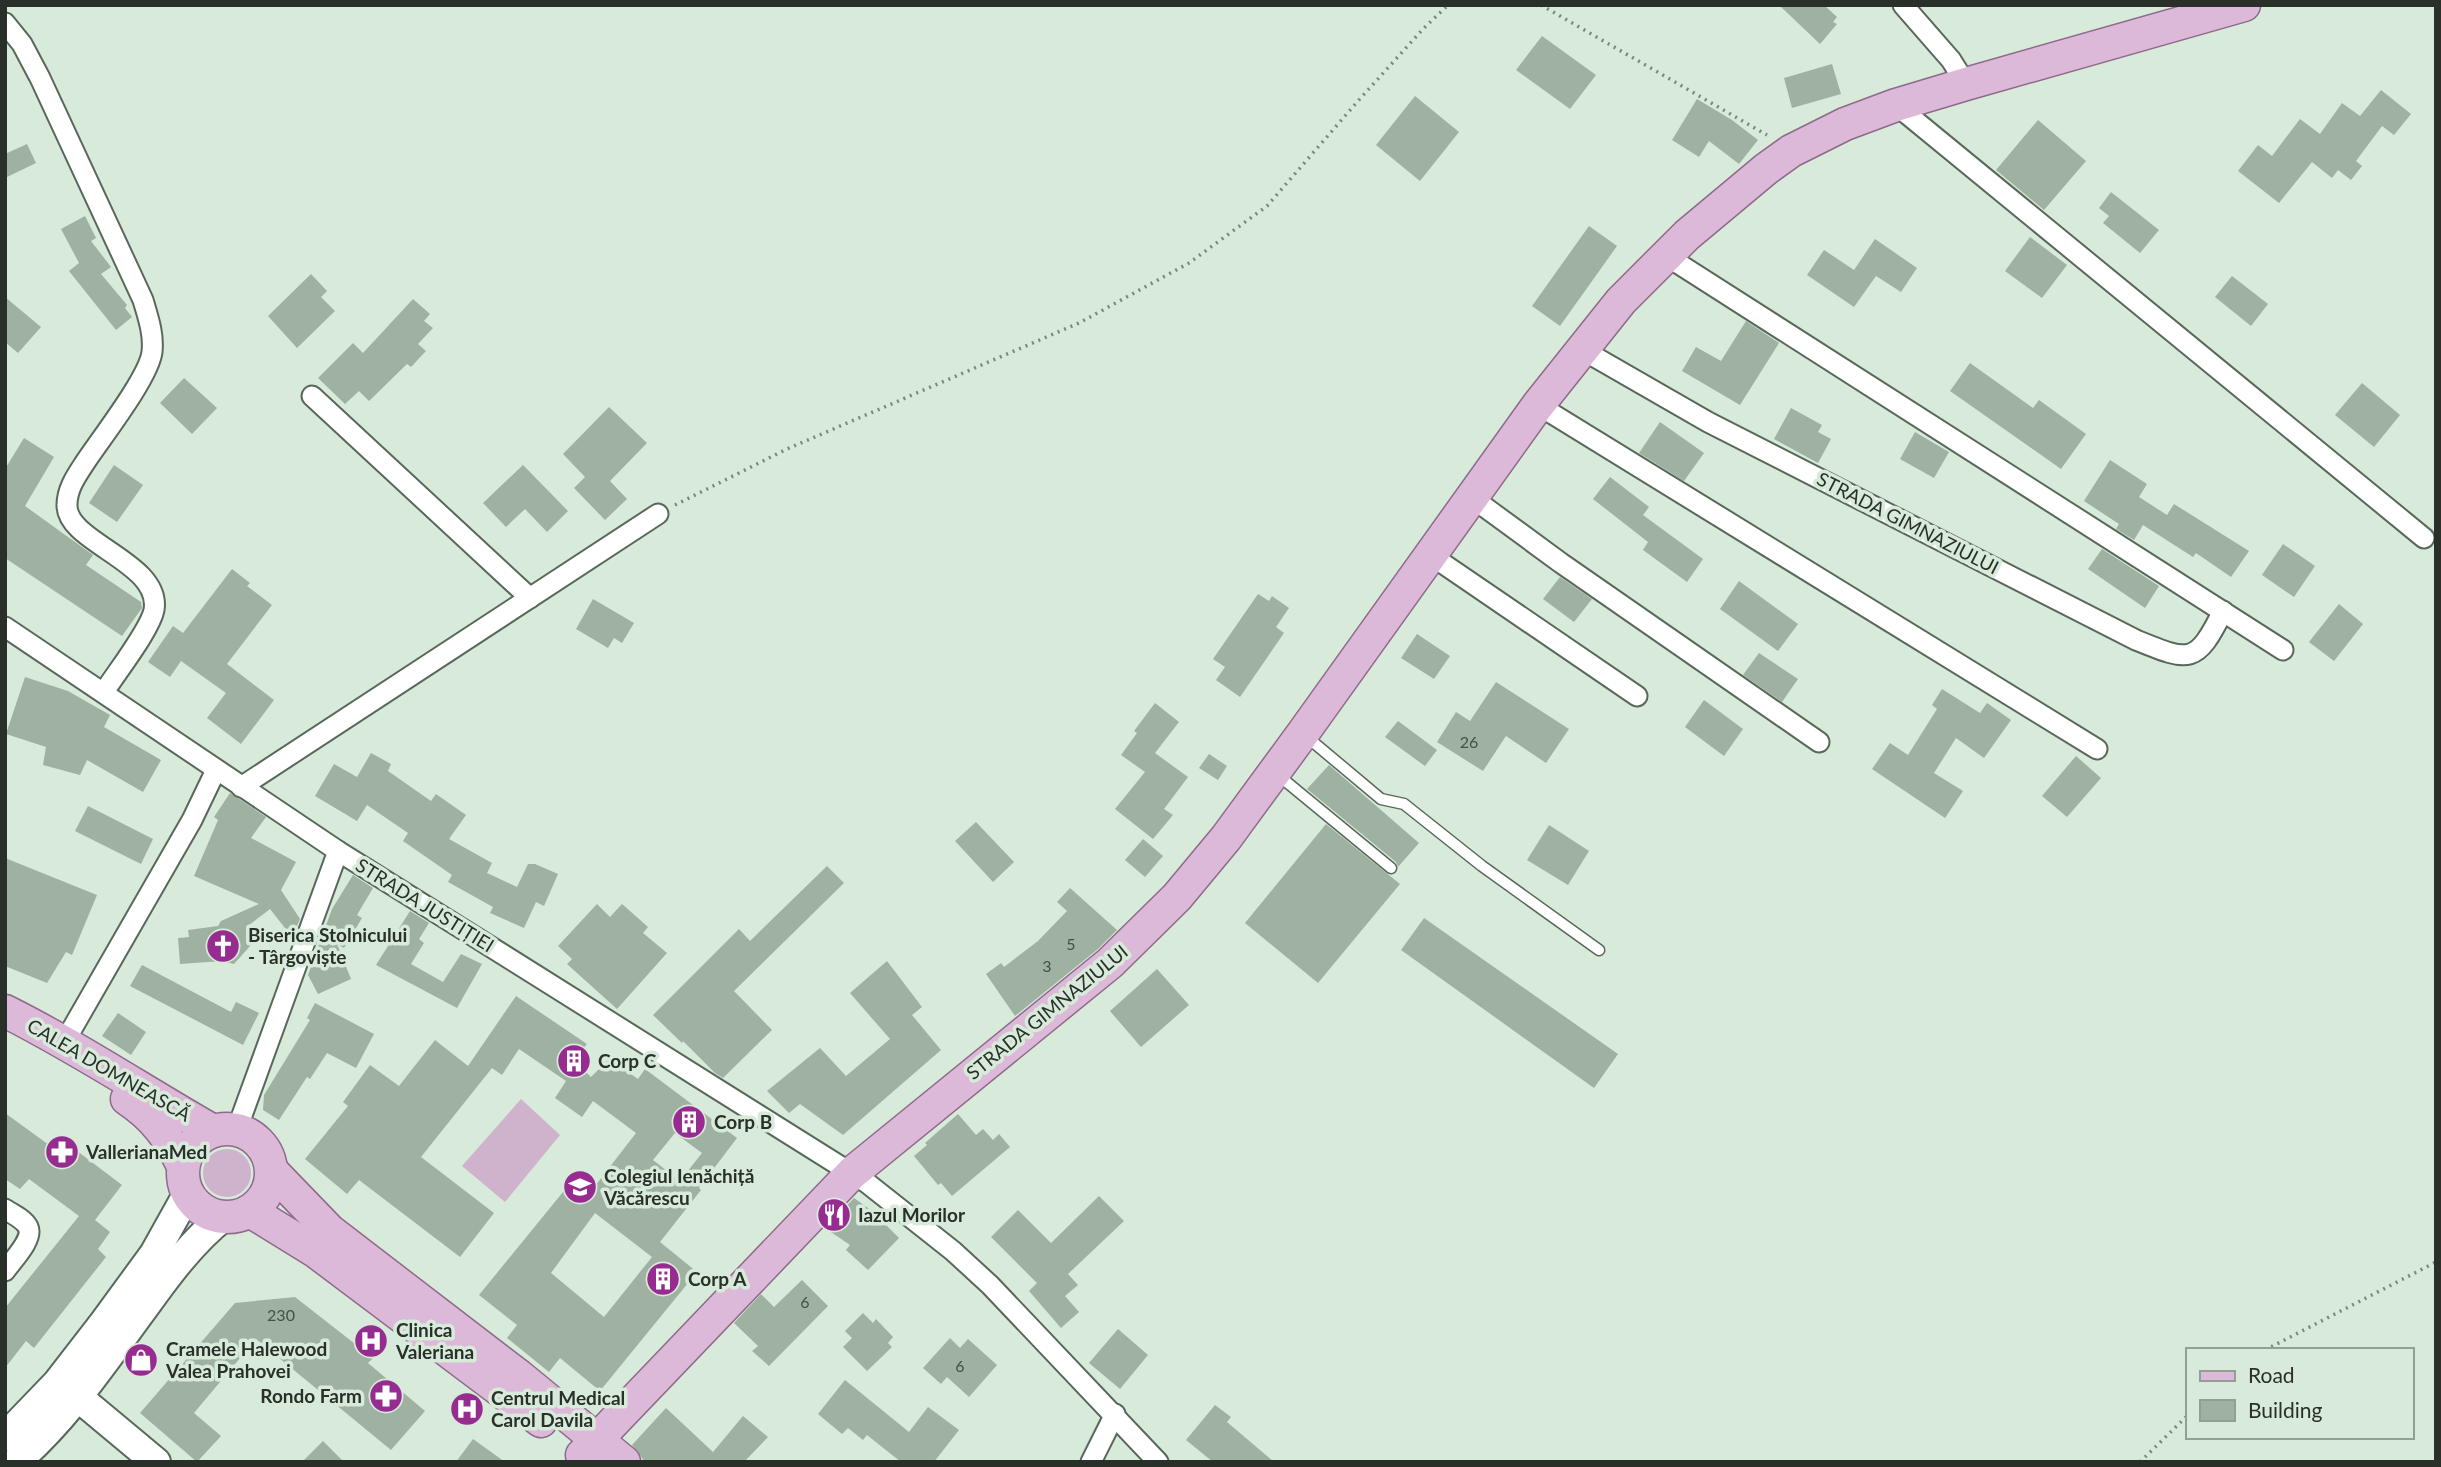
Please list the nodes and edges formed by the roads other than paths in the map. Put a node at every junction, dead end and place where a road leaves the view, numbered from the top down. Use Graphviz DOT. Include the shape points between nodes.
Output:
graph roads {
  1 [pos="1903,5"];
  2 [pos="2244,5"];
  3 [pos="2175,15"];
  4 [pos="5,23"];
  5 [pos="1966,84"];
  6 [pos="1896,105"];
  7 [pos="1665,255"];
  8 [pos="1581,349"];
  9 [pos="312,396"];
  10 [pos="1538,405"];
  11 [pos="1471,497"];
  12 [pos="658,514"];
  13 [pos="2424,538"];
  14 [pos="1429,554"];
  15 [pos="530,598"];
  16 [pos="2223,611"];
  17 [pos="5,627"];
  18 [pos="2283,650"];
  19 [pos="104,692"];
  20 [pos="1637,696"];
  21 [pos="1303,733"];
  22 [pos="1819,741"];
  23 [pos="2097,749"];
  24 [pos="216,769"];
  25 [pos="1274,772"];
  26 [pos="241,787"];
  27 [pos="338,851"];
  28 [pos="1391,868"];
  29 [pos="1599,950"];
  30 [pos="5,1011"];
  31 [pos="5,1030"];
  32 [pos="65,1041"];
  33 [pos="225,1130"];
  34 [pos="272,1171"];
  35 [pos="852,1173"];
  36 [pos="185,1180"];
  37 [pos="5,1209"];
  38 [pos="237,1214"];
  39 [pos="5,1271"];
  40 [pos="78,1397"];
  41 [pos="1115,1415"];
  42 [pos="5,1437"];
  43 [pos="595,1444"];
  44 [pos="16,1462"];
  45 [pos="156,1462"];
  46 [pos="624,1462"];
  47 [pos="1091,1462"];
  48 [pos="1158,1462"];
  1 -- 5 [label="street"];
  2 -- 3 [label="main road, STRADA GIMNAZIULUI"];
  3 -- 5 [label="main road, STRADA GIMNAZIULUI"];
  4 -- 19 [label="street" via="40,78 139,290 152,328 152,354 142,377 68,491 66,508 74,523 148,582 155,596 153,613"];
  5 -- 6 [label="main road, STRADA GIMNAZIULUI"];
  6 -- 7 [label="main road, STRADA GIMNAZIULUI" via="1791,151"];
  6 -- 13 [label="street"];
  7 -- 8 [label="main road, STRADA GIMNAZIULUI"];
  7 -- 16 [label="street"];
  8 -- 10 [label="main road, STRADA GIMNAZIULUI"];
  8 -- 16 [label="street, STRADA GIMNAZIULUI" via="1707,422 2136,640 2185,656 2199,651"];
  9 -- 15 [label="street"];
  10 -- 11 [label="main road, STRADA GIMNAZIULUI"];
  10 -- 23 [label="street"];
  11 -- 14 [label="main road, STRADA GIMNAZIULUI"];
  11 -- 22 [label="street"];
  12 -- 15 [label="street"];
  14 -- 20 [label="street"];
  14 -- 21 [label="main road, STRADA GIMNAZIULUI"];
  15 -- 26 [label="street"];
  16 -- 18 [label="street"];
  17 -- 19 [label="street, STRADA JUSTIȚIEI"];
  19 -- 24 [label="street, STRADA JUSTIȚIEI"];
  21 -- 25 [label="main road, STRADA GIMNAZIULUI"];
  21 -- 29 [label="lane" via="1381,799 1404,804"];
  24 -- 26 [label="street, STRADA JUSTIȚIEI"];
  24 -- 32 [label="street" via="192,820"];
  25 -- 28 [label="lane"];
  25 -- 35 [label="main road, STRADA GIMNAZIULUI" via="1226,838 1144,932"];
  26 -- 27 [label="street, STRADA JUSTIȚIEI"];
  27 -- 33 [label="street"];
  27 -- 35 [label="street, STRADA JUSTIȚIEI"];
  30 -- 32 [label="main road, CALEA DOMNEASCĂ"];
  31 -- 36 [label="main road, CALEA DOMNEASCĂ" via="56,1055 140,1108 165,1133"];
  32 -- 33 [label="main road, CALEA DOMNEASCĂ" via="149,1094"];
  33 -- 34 [label="main road" via="257,1140"];
  33 -- 36 [label="main road" via="195,1142 188,1151"];
  34 -- 38 [label="main road" via="260,1203"];
  34 -- 43 [label="main road" via="330,1231 547,1399"];
  35 -- 41 [label="street, STRADA JUSTIȚIEI" via="901,1208 990,1285"];
  35 -- 43 [label="main road, STRADA GIMNAZIULUI"];
  36 -- 38 [label="main road" via="195,1205 206,1213"];
  36 -- 42 [label="main road" via="154,1254 57,1382"];
  37 -- 39 [label="street" via="29,1229 29,1237"];
  38 -- 40 [label="main road" via="202,1234"];
  38 -- 43 [label="main road" via="315,1251 534,1416"];
  40 -- 44 [label="main road"];
  40 -- 45 [label="main road"];
  41 -- 47 [label="street"];
  41 -- 48 [label="street, STRADA JUSTIȚIEI"];
  43 -- 46 [label="main road"];
}
